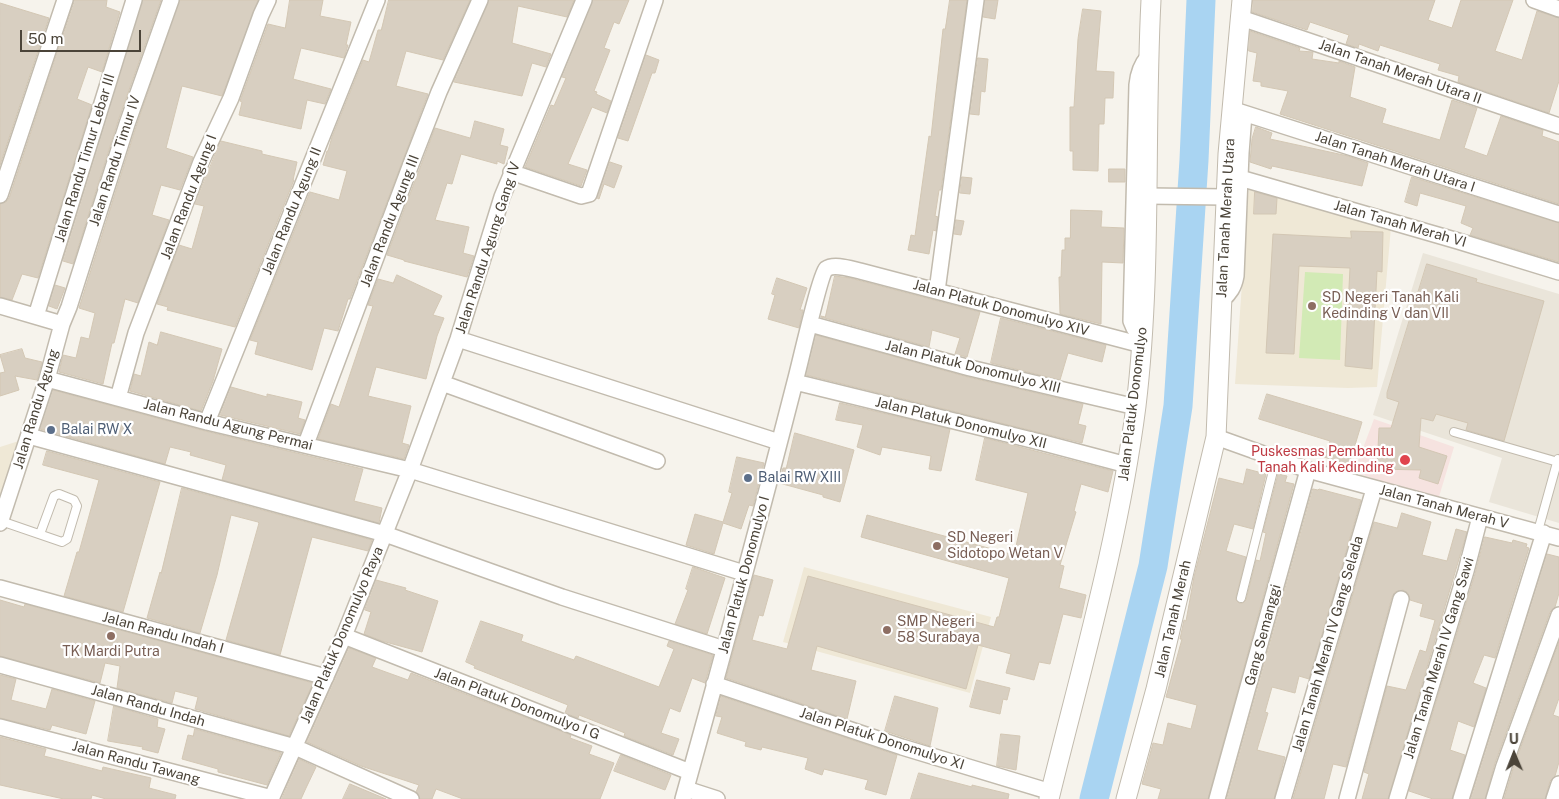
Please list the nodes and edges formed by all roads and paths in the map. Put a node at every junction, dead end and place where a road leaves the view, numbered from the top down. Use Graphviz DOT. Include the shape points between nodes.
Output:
graph roads {
  1 [pos="66,0"];
  2 [pos="134,0"];
  3 [pos="171,0"];
  4 [pos="268,0"];
  5 [pos="377,0"];
  6 [pos="480,0"];
  7 [pos="584,0"];
  8 [pos="655,0"];
  9 [pos="976,0"];
  10 [pos="1151,0"];
  11 [pos="1534,0"];
  12 [pos="1242,9"];
  13 [pos="1559,9"];
  14 [pos="1148,57"];
  15 [pos="1238,111"];
  16 [pos="1559,126"];
  17 [pos="511,172"];
  18 [pos="1240,178"];
  19 [pos="0,194"];
  20 [pos="1153,196"];
  21 [pos="1220,197"];
  22 [pos="1559,214"];
  23 [pos="860,271"];
  24 [pos="1559,272"];
  25 [pos="937,291"];
  26 [pos="1222,300"];
  27 [pos="0,306"];
  28 [pos="36,316"];
  29 [pos="62,324"];
  30 [pos="810,324"];
  31 [pos="458,339"];
  32 [pos="1142,340"];
  33 [pos="47,379"];
  34 [pos="795,382"];
  35 [pos="442,383"];
  36 [pos="118,398"];
  37 [pos="1136,407"];
  38 [pos="207,422"];
  39 [pos="1454,432"];
  40 [pos="29,436"];
  41 [pos="1216,437"];
  42 [pos="780,442"];
  43 [pos="306,444"];
  44 [pos="1276,458"];
  45 [pos="1558,460"];
  46 [pos="657,461"];
  47 [pos="1127,466"];
  48 [pos="410,470"];
  49 [pos="1308,470"];
  50 [pos="1374,488"];
  51 [pos="1480,517"];
  52 [pos="0,522"];
  53 [pos="1541,532"];
  54 [pos="40,534"];
  55 [pos="384,534"];
  56 [pos="1559,538"];
  57 [pos="744,574"];
  58 [pos="0,588"];
  59 [pos="1241,598"];
  60 [pos="1401,599"];
  61 [pos="1559,615"];
  62 [pos="344,636"];
  63 [pos="724,649"];
  64 [pos="0,665"];
  65 [pos="326,677"];
  66 [pos="714,684"];
  67 [pos="0,727"];
  68 [pos="295,747"];
  69 [pos="690,772"];
  70 [pos="1559,784"];
  71 [pos="684,794"];
  72 [pos="1050,795"];
  73 [pos="271,799"];
  74 [pos="411,799"];
  75 [pos="717,799"];
  76 [pos="1126,799"];
  77 [pos="1218,799"];
  78 [pos="1283,799"];
  79 [pos="1347,799"];
  80 [pos="1397,799"];
  81 [pos="1461,799"];
  82 [pos="1494,799"];
  83 [pos="1554,799"];
  1 -- 19 [label="street"];
  2 -- 28 [label="street, Jalan Randu Timur Lebar III"];
  3 -- 29 [label="street, Jalan Randu Timur IV"];
  4 -- 36 [label="street, Jalan Randu Agung I" via="136,333"];
  5 -- 38 [label="street, Jalan Randu Agung II"];
  6 -- 43 [label="street, Jalan Randu Agung III" via="410,164"];
  7 -- 17 [label="street, Jalan Randu Agung Gang IV"];
  8 -- 17 [label="street" via="589,194 581,196"];
  9 -- 25 [label="street"];
  10 -- 14 [label="street, Jalan Platuk Donomulyo"];
  11 -- 13 [label="street"];
  12 -- 15 [label="street, Jalan Tanah Merah Utara"];
  12 -- 16 [label="street, Jalan Tanah Merah Utara II"];
  14 -- 20 [label="street, Jalan Platuk Donomulyo"];
  14 -- 32 [label="street" via="1137,75 1131,321"];
  15 -- 18 [label="street"];
  15 -- 21 [label="street, Jalan Tanah Merah Utara"];
  15 -- 22 [label="street, Jalan Tanah Merah Utara I"];
  17 -- 31 [label="street, Jalan Randu Agung Gang IV"];
  18 -- 24 [label="street, Jalan Tanah Merah VI"];
  18 -- 26 [label="street" via="1235,284"];
  20 -- 21 [label="street"];
  20 -- 32 [label="street, Jalan Platuk Donomulyo"];
  21 -- 26 [label="street, Jalan Tanah Merah Utara"];
  23 -- 25 [label="street, Jalan Platuk Donomulyo XIV"];
  23 -- 30 [label="street, Jalan Platuk Donomulyo I" via="825,270"];
  25 -- 32 [label="street, Jalan Platuk Donomulyo XIV"];
  26 -- 41 [label="street, Jalan Tanah Merah Utara"];
  27 -- 28 [label="street"];
  28 -- 29 [label="street"];
  29 -- 33 [label="street, Jalan Randu Agung"];
  30 -- 34 [label="street, Jalan Platuk Donomulyo I"];
  30 -- 37 [label="street, Jalan Platuk Donomulyo XIII" via="970,368"];
  31 -- 35 [label="street, Jalan Randu Agung Gang IV"];
  31 -- 42 [label="street"];
  32 -- 37 [label="street, Jalan Platuk Donomulyo"];
  33 -- 36 [label="street, Jalan Randu Agung Permai"];
  33 -- 40 [label="street, Jalan Randu Agung"];
  34 -- 42 [label="street, Jalan Platuk Donomulyo I"];
  34 -- 47 [label="street, Jalan Platuk Donomulyo XII"];
  35 -- 46 [label="street"];
  35 -- 48 [label="street, Jalan Randu Agung Gang IV"];
  36 -- 38 [label="street, Jalan Randu Agung Permai"];
  37 -- 47 [label="street, Jalan Platuk Donomulyo"];
  38 -- 43 [label="street, Jalan Randu Agung Permai"];
  39 -- 45 [label="lane"];
  40 -- 52 [label="street, Jalan Randu Agung"];
  40 -- 55 [label="street"];
  41 -- 44 [label="street, Jalan Tanah Merah V"];
  41 -- 76 [label="street, Jalan Tanah Merah" via="1156,689"];
  42 -- 57 [label="street, Jalan Platuk Donomulyo I"];
  43 -- 48 [label="street, Jalan Randu Agung Permai"];
  44 -- 49 [label="street, Jalan Tanah Merah V"];
  44 -- 59 [label="lane"];
  45 -- 53 [label="lane"];
  47 -- 72 [label="street, Jalan Platuk Donomulyo" via="1115,529"];
  48 -- 55 [label="street, Jalan Platuk Donomulyo Raya"];
  48 -- 57 [label="street, Jalan Randu Agung Permai"];
  49 -- 50 [label="street, Jalan Tanah Merah V"];
  49 -- 77 [label="street, Gang Semanggi"];
  50 -- 51 [label="street, Jalan Tanah Merah V"];
  50 -- 78 [label="street, Jalan Tanah Merah IV Gang Selada"];
  51 -- 53 [label="street, Jalan Tanah Merah V"];
  51 -- 80 [label="street, Jalan Tanah Merah IV Gang Sawi"];
  52 -- 54 [label="lane"];
  53 -- 56 [label="street, Jalan Tanah Merah V"];
  53 -- 81 [label="street"];
  54 -- 54 [label="lane" via="62,542 67,539 77,506 74,500 59,494 54,496"];
  55 -- 62 [label="street, Jalan Platuk Donomulyo Raya"];
  55 -- 63 [label="street" via="562,597"];
  57 -- 63 [label="street, Jalan Platuk Donomulyo I"];
  58 -- 65 [label="street, Jalan Randu Indah I"];
  60 -- 79 [label="street"];
  61 -- 82 [label="street"];
  62 -- 65 [label="street, Jalan Platuk Donomulyo Raya"];
  62 -- 69 [label="street, Jalan Platuk Donomulyo I G"];
  63 -- 66 [label="street, Jalan Platuk Donomulyo I"];
  64 -- 68 [label="street, Jalan Randu Indah"];
  65 -- 68 [label="street, Jalan Platuk Donomulyo Raya"];
  66 -- 69 [label="street, Jalan Platuk Donomulyo I"];
  66 -- 72 [label="street, Jalan Platuk Donomulyo XI"];
  67 -- 73 [label="street, Jalan Randu Tawang"];
  68 -- 73 [label="street, Jalan Platuk Donomulyo Raya"];
  68 -- 74 [label="street, Jalan Randu Indah"];
  69 -- 71 [label="street, Jalan Platuk Donomulyo I"];
  70 -- 83 [label="street"];
  71 -- 75 [label="street"];
}
